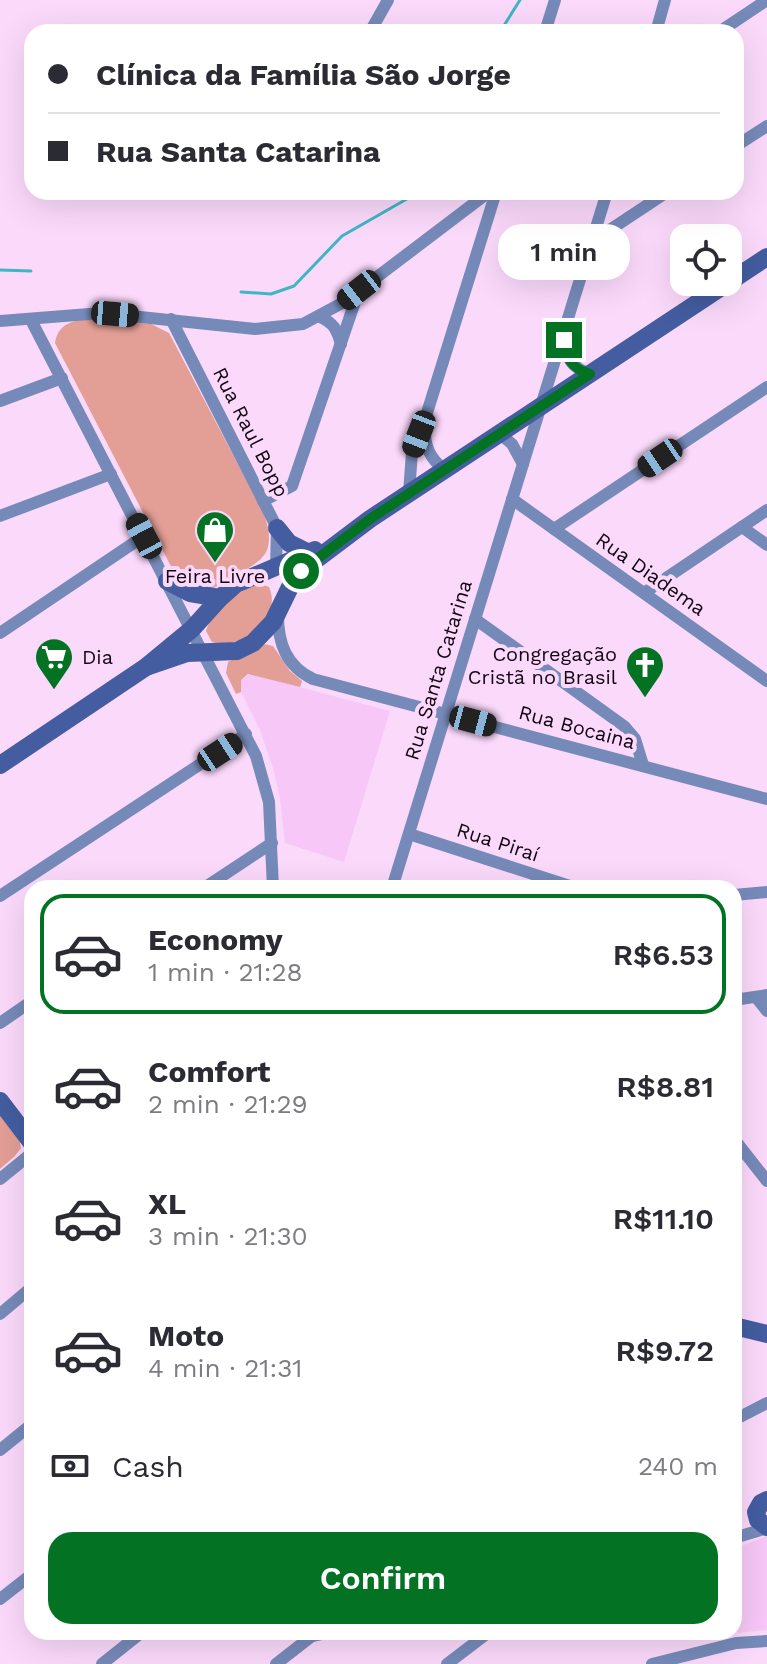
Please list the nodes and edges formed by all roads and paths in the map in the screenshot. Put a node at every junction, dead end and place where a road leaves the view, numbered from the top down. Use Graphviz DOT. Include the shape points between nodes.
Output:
graph roads {
  1 [pos="388,0"];
  2 [pos="555,0"];
  3 [pos="665,0"];
  4 [pos="767,0"];
  5 [pos="374,24"];
  6 [pos="548,24"];
  7 [pos="658,24"];
  8 [pos="731,24"];
  9 [pos="767,126"];
  10 [pos="744,141"];
  11 [pos="478,200"];
  12 [pos="494,200"];
  13 [pos="605,200"];
  14 [pos="655,200"];
  15 [pos="593,241"];
  16 [pos="767,257"];
  17 [pos="359,290"];
  18 [pos="320,317"];
  19 [pos="171,319"];
  20 [pos="31,320"];
  21 [pos="0,321"];
  22 [pos="564,340"];
  23 [pos="341,344"];
  24 [pos="590,374"];
  25 [pos="62,378"];
  26 [pos="767,387"];
  27 [pos="0,401"];
  28 [pos="543,405"];
  29 [pos="426,416"];
  30 [pos="500,434"];
  31 [pos="523,464"];
  32 [pos="445,470"];
  33 [pos="111,474"];
  34 [pos="409,493"];
  35 [pos="512,499"];
  36 [pos="263,501"];
  37 [pos="767,510"];
  38 [pos="0,516"];
  39 [pos="370,519"];
  40 [pos="742,527"];
  41 [pos="277,528"];
  42 [pos="554,529"];
  43 [pos="144,536"];
  44 [pos="767,545"];
  45 [pos="309,553"];
  46 [pos="276,568"];
  47 [pos="167,581"];
  48 [pos="644,593"];
  49 [pos="220,598"];
  50 [pos="280,610"];
  51 [pos="475,619"];
  52 [pos="192,629"];
  53 [pos="0,633"];
  54 [pos="205,654"];
  55 [pos="146,667"];
  56 [pos="767,681"];
  57 [pos="446,713"];
  58 [pos="246,734"];
  59 [pos="0,765"];
  60 [pos="643,765"];
  61 [pos="767,799"];
  62 [pos="409,834"];
  63 [pos="272,843"];
  64 [pos="24,880"];
  65 [pos="24,880"];
  66 [pos="216,880"];
  67 [pos="273,880"];
  68 [pos="395,880"];
  69 [pos="551,880"];
  70 [pos="767,892"];
  71 [pos="742,894"];
  72 [pos="0,896"];
  73 [pos="761,996"];
  74 [pos="24,1006"];
  75 [pos="767,1011"];
  76 [pos="0,1023"];
  77 [pos="0,1101"];
  78 [pos="24,1132"];
  79 [pos="742,1149"];
  80 [pos="24,1160"];
  81 [pos="0,1179"];
  82 [pos="767,1181"];
  83 [pos="24,1294"];
  84 [pos="0,1314"];
  85 [pos="742,1328"];
  86 [pos="767,1334"];
  87 [pos="767,1403"];
  88 [pos="742,1416"];
  89 [pos="24,1430"];
  90 [pos="0,1450"];
  91 [pos="764,1517"];
  92 [pos="742,1535"];
  93 [pos="742,1535"];
  94 [pos="24,1580"];
  95 [pos="0,1599"];
  96 [pos="132,1640"];
  97 [pos="307,1640"];
  98 [pos="482,1640"];
  99 [pos="767,1641"];
  100 [pos="465,1658"];
  101 [pos="104,1663"];
  102 [pos="276,1664"];
  103 [pos="447,1664"];
  104 [pos="652,1664"];
  1 -- 5 [label="street"];
  2 -- 6 [label="street"];
  3 -- 7 [label="street"];
  4 -- 8 [label="street"];
  9 -- 10 [label="street"];
  11 -- 17 [label="street"];
  12 -- 29 [label="street"];
  13 -- 15 [label="street, Rua Santa Catarina"];
  14 -- 15 [label="street"];
  15 -- 22 [label="street, Rua Santa Catarina"];
  16 -- 24 [label="main road"];
  17 -- 18 [label="street"];
  17 -- 23 [label="street"];
  18 -- 19 [label="street" via="255,329"];
  18 -- 23 [label="street" via="337,328"];
  19 -- 20 [label="street" via="102,313"];
  19 -- 36 [label="street, Rua Raul Bopp"];
  20 -- 21 [label="street"];
  20 -- 25 [label="street"];
  22 -- 24 [label="street" via="572,365"];
  22 -- 28 [label="street, Rua Santa Catarina"];
  23 -- 36 [label="street" via="292,486"];
  24 -- 28 [label="main road"];
  25 -- 27 [label="street"];
  25 -- 33 [label="street"];
  26 -- 42 [label="street"];
  28 -- 30 [label="main road"];
  28 -- 31 [label="street, Rua Santa Catarina"];
  29 -- 32 [label="street" via="426,446"];
  29 -- 34 [label="street" via="412,452"];
  30 -- 31 [label="street"];
  30 -- 32 [label="main road"];
  31 -- 35 [label="street, Rua Santa Catarina"];
  32 -- 34 [label="main road"];
  33 -- 38 [label="street"];
  33 -- 43 [label="street"];
  34 -- 39 [label="main road"];
  35 -- 42 [label="street, Rua Diadema"];
  35 -- 51 [label="street, Rua Santa Catarina"];
  36 -- 41 [label="street, Rua Raul Bopp"];
  37 -- 40 [label="street"];
  39 -- 45 [label="main road"];
  39 -- 50 [label="main road" via="301,571"];
  40 -- 44 [label="street"];
  40 -- 48 [label="street"];
  41 -- 45 [label="main road" via="289,543"];
  41 -- 46 [label="street, Rua Raul Bopp"];
  42 -- 48 [label="street, Rua Diadema"];
  43 -- 47 [label="street"];
  43 -- 53 [label="street"];
  45 -- 46 [label="main road"];
  46 -- 49 [label="main road" via="244,579"];
  46 -- 50 [label="main road"];
  47 -- 49 [label="main road" via="190,593"];
  47 -- 52 [label="street"];
  48 -- 56 [label="street, Rua Diadema"];
  49 -- 52 [label="main road"];
  50 -- 54 [label="main road" via="245,648"];
  50 -- 57 [label="street, Rua Bocaina" via="283,651 304,675"];
  51 -- 57 [label="street, Rua Santa Catarina"];
  51 -- 60 [label="street" via="624,726 635,739"];
  52 -- 54 [label="street"];
  52 -- 55 [label="main road"];
  54 -- 55 [label="main road" via="187,653"];
  54 -- 58 [label="street"];
  55 -- 59 [label="main road"];
  57 -- 60 [label="street, Rua Bocaina"];
  57 -- 62 [label="street, Rua Santa Catarina"];
  58 -- 63 [label="street" via="269,802"];
  58 -- 64 [label="street"];
  60 -- 61 [label="street, Rua Bocaina"];
  62 -- 68 [label="street, Rua Santa Catarina"];
  62 -- 69 [label="street, Rua Piraí"];
  63 -- 66 [label="street"];
  63 -- 67 [label="street"];
  65 -- 72 [label="street"];
  70 -- 71 [label="street"];
  73 -- 75 [label="street"];
  74 -- 76 [label="street"];
  77 -- 78 [label="main road"];
  79 -- 82 [label="street"];
  80 -- 81 [label="street"];
  83 -- 84 [label="street"];
  85 -- 86 [label="main road"];
  87 -- 88 [label="street"];
  89 -- 90 [label="street"];
  91 -- 92 [label="street"];
  91 -- 93 [label="street"];
  94 -- 95 [label="street"];
  96 -- 101 [label="street"];
  97 -- 102 [label="street"];
  98 -- 100 [label="street"];
  99 -- 104 [label="street" via="736,1643"];
  100 -- 103 [label="street"];
}
